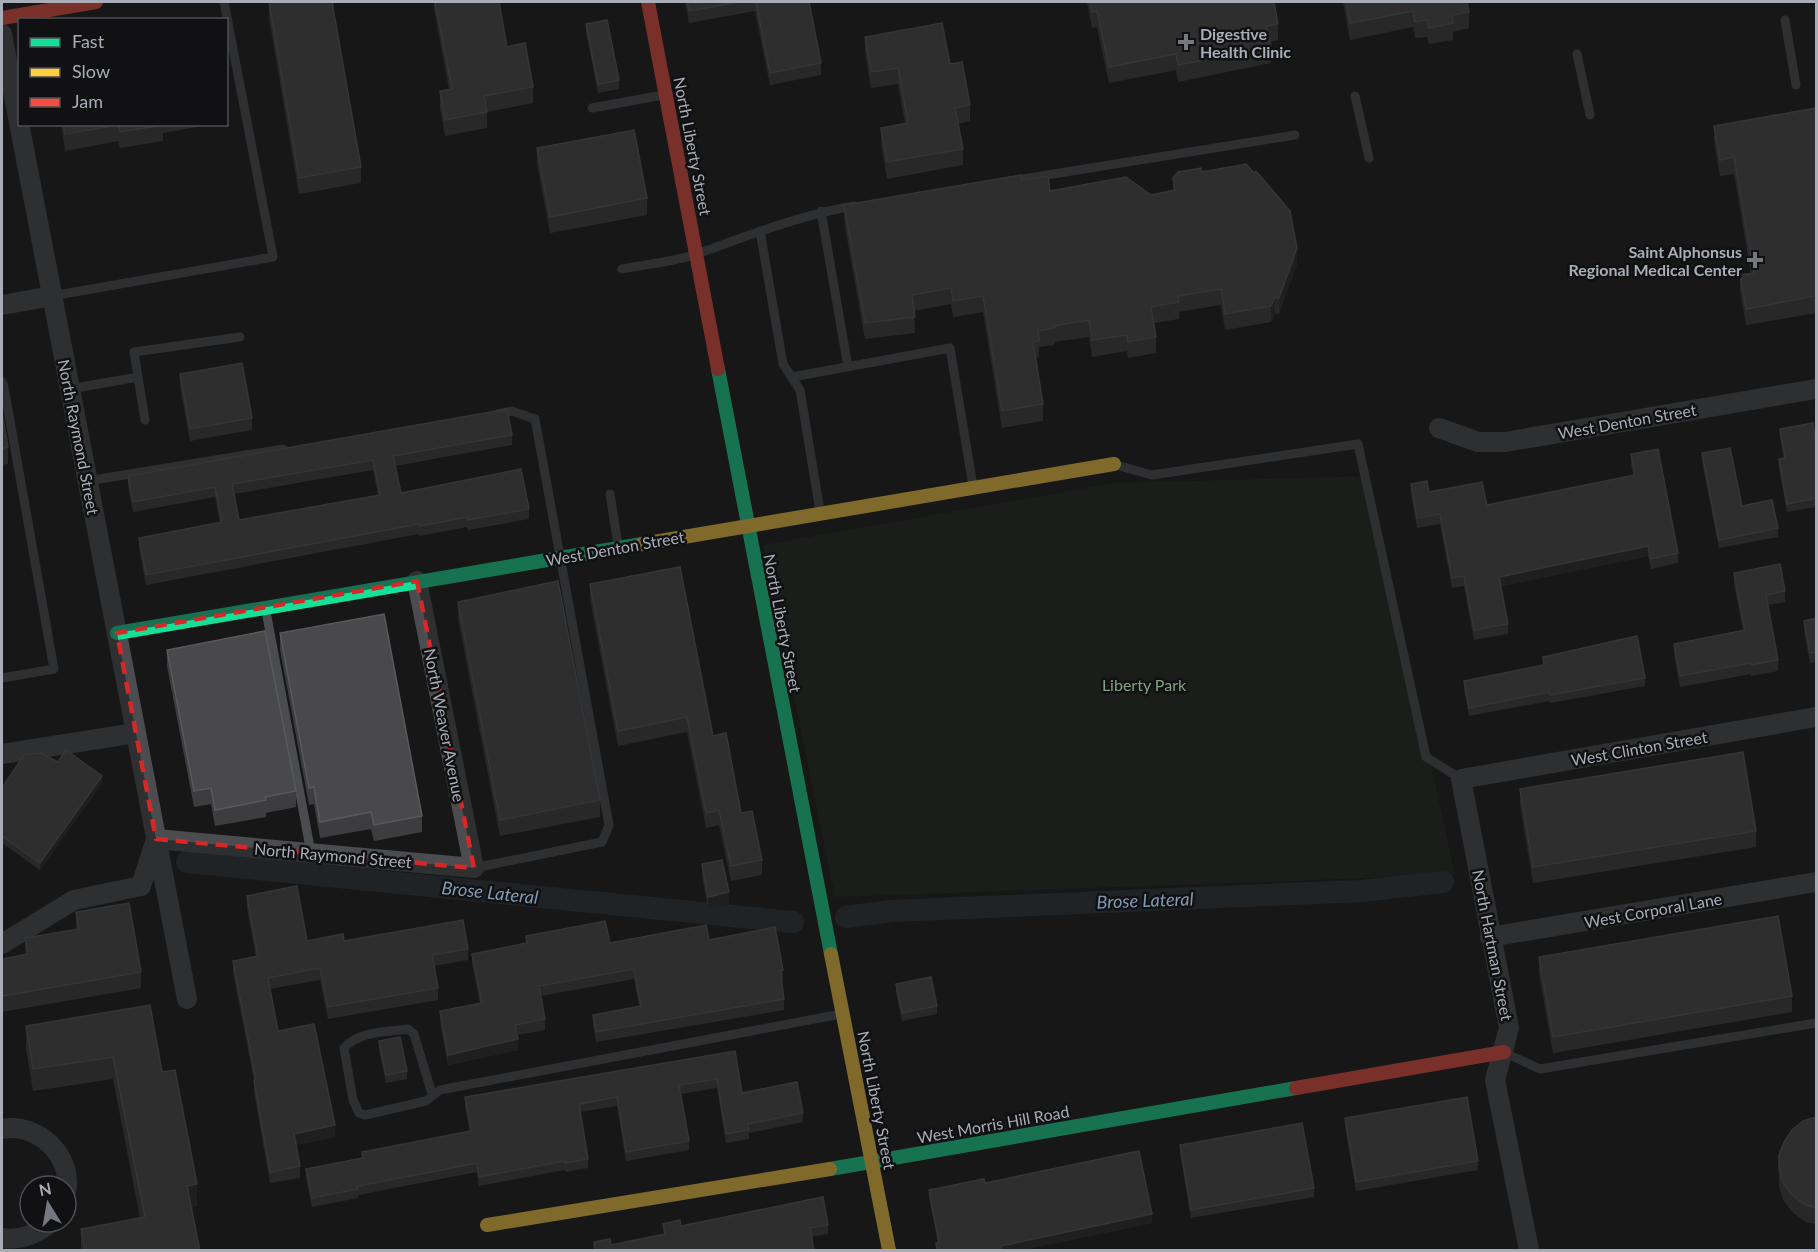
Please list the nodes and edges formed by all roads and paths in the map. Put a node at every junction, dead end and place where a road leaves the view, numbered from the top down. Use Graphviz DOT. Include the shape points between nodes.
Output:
graph roads {
  1 [pos="96,2"];
  2 [pos="224,2"];
  3 [pos="648,2"];
  4 [pos="2,18"];
  5 [pos="227,18"];
  6 [pos="1785,20"];
  7 [pos="228,23"];
  8 [pos="2,34"];
  9 [pos="1578,54"];
  10 [pos="1796,85"];
  11 [pos="666,95"];
  12 [pos="1355,96"];
  13 [pos="592,108"];
  14 [pos="1590,115"];
  15 [pos="18,118"];
  16 [pos="20,126"];
  17 [pos="1295,135"];
  18 [pos="1369,158"];
  19 [pos="994,183"];
  20 [pos="867,204"];
  21 [pos="821,211"];
  22 [pos="760,231"];
  23 [pos="697,254"];
  24 [pos="622,269"];
  25 [pos="52,296"];
  26 [pos="2,305"];
  27 [pos="240,337"];
  28 [pos="848,367"];
  29 [pos="138,377"];
  30 [pos="792,377"];
  31 [pos="2,382"];
  32 [pos="70,389"];
  33 [pos="1816,389"];
  34 [pos="489,415"];
  35 [pos="145,420"];
  36 [pos="1439,428"];
  37 [pos="292,447"];
  38 [pos="1114,464"];
  39 [pos="87,481"];
  40 [pos="973,487"];
  41 [pos="610,494"];
  42 [pos="821,513"];
  43 [pos="747,526"];
  44 [pos="618,547"];
  45 [pos="560,557"];
  46 [pos="417,581"];
  47 [pos="265,607"];
  48 [pos="117,633"];
  49 [pos="2,678"];
  50 [pos="1816,717"];
  51 [pos="136,733"];
  52 [pos="2,754"];
  53 [pos="1461,779"];
  54 [pos="156,840"];
  55 [pos="311,853"];
  56 [pos="474,868"];
  57 [pos="1816,882"];
  58 [pos="1490,937"];
  59 [pos="2,944"];
  60 [pos="187,999"];
  61 [pos="844,1014"];
  62 [pos="1816,1023"];
  63 [pos="1504,1052"];
  64 [pos="432,1094"];
  65 [pos="2,1129"];
  66 [pos="872,1162"];
  67 [pos="65,1174"];
  68 [pos="486,1225"];
  69 [pos="34,1234"];
  70 [pos="2,1238"];
  71 [pos="889,1251"];
  72 [pos="1529,1251"];
  1 -- 4 [label="street"];
  2 -- 5 [label="lane"];
  3 -- 11 [label="street, North Liberty Street"];
  6 -- 10 [label="lane"];
  7 -- 25 [label="lane" via="273,257"];
  8 -- 15 [label="street, North Raymond Street"];
  9 -- 14 [label="lane"];
  11 -- 13 [label="lane"];
  11 -- 23 [label="street, North Liberty Street"];
  12 -- 18 [label="lane"];
  16 -- 25 [label="street, North Raymond Street"];
  17 -- 19 [label="lane"];
  20 -- 21 [label="lane"];
  21 -- 22 [label="lane"];
  21 -- 28 [label="lane"];
  22 -- 23 [label="lane"];
  22 -- 30 [label="lane" via="783,364"];
  23 -- 24 [label="lane"];
  23 -- 43 [label="street, North Liberty Street"];
  25 -- 26 [label="street"];
  25 -- 32 [label="street, North Raymond Street"];
  27 -- 29 [label="lane" via="134,352"];
  28 -- 30 [label="lane"];
  28 -- 40 [label="lane" via="950,348"];
  29 -- 32 [label="lane"];
  29 -- 35 [label="lane"];
  30 -- 42 [label="lane" via="800,390"];
  31 -- 49 [label="lane" via="54,669"];
  32 -- 39 [label="street, North Raymond Street"];
  33 -- 36 [label="street, West Denton Street" via="1505,442 1478,442"];
  34 -- 45 [label="lane" via="512,411 535,419"];
  37 -- 39 [label="lane"];
  38 -- 40 [label="street, West Denton Street"];
  38 -- 53 [label="lane" via="1152,475 1358,444 1426,756"];
  39 -- 48 [label="street, North Raymond Street"];
  40 -- 42 [label="street, West Denton Street"];
  41 -- 44 [label="lane"];
  42 -- 43 [label="street, West Denton Street"];
  43 -- 44 [label="street, West Denton Street"];
  43 -- 61 [label="street, North Liberty Street"];
  44 -- 45 [label="street, West Denton Street"];
  45 -- 46 [label="street, West Denton Street"];
  45 -- 56 [label="lane" via="609,825 602,842"];
  46 -- 47 [label="street, West Denton Street"];
  46 -- 56 [label="street, North Weaver Avenue"];
  47 -- 48 [label="street, West Denton Street"];
  47 -- 55 [label="lane"];
  48 -- 51 [label="street, North Raymond Street"];
  50 -- 53 [label="street, West Clinton Street"];
  51 -- 52 [label="street"];
  51 -- 54 [label="street, North Raymond Street"];
  53 -- 58 [label="street, North Hartman Street"];
  54 -- 55 [label="street, North Raymond Street"];
  54 -- 59 [label="street" via="141,886 74,900"];
  54 -- 60 [label="street, North Raymond Street"];
  55 -- 56 [label="street, North Raymond Street"];
  57 -- 58 [label="street, West Corporal Lane"];
  58 -- 63 [label="street, North Hartman Street" via="1509,1029"];
  61 -- 64 [label="lane"];
  61 -- 66 [label="street, North Liberty Street"];
  62 -- 63 [label="lane" via="1540,1068"];
  63 -- 66 [label="street, West Morris Hill Road"];
  63 -- 72 [label="street, North Hartman Street" via="1495,1080"];
  64 -- 64 [label="lane" via="426,1101 365,1115 359,1113 353,1101 344,1048 362,1036 408,1029 414,1034"];
  65 -- 67 [label="street" via="27,1130 44,1138 57,1152"];
  66 -- 68 [label="street, West Morris Hill Road"];
  66 -- 71 [label="street, North Liberty Street"];
  69 -- 70 [label="street"];
}
